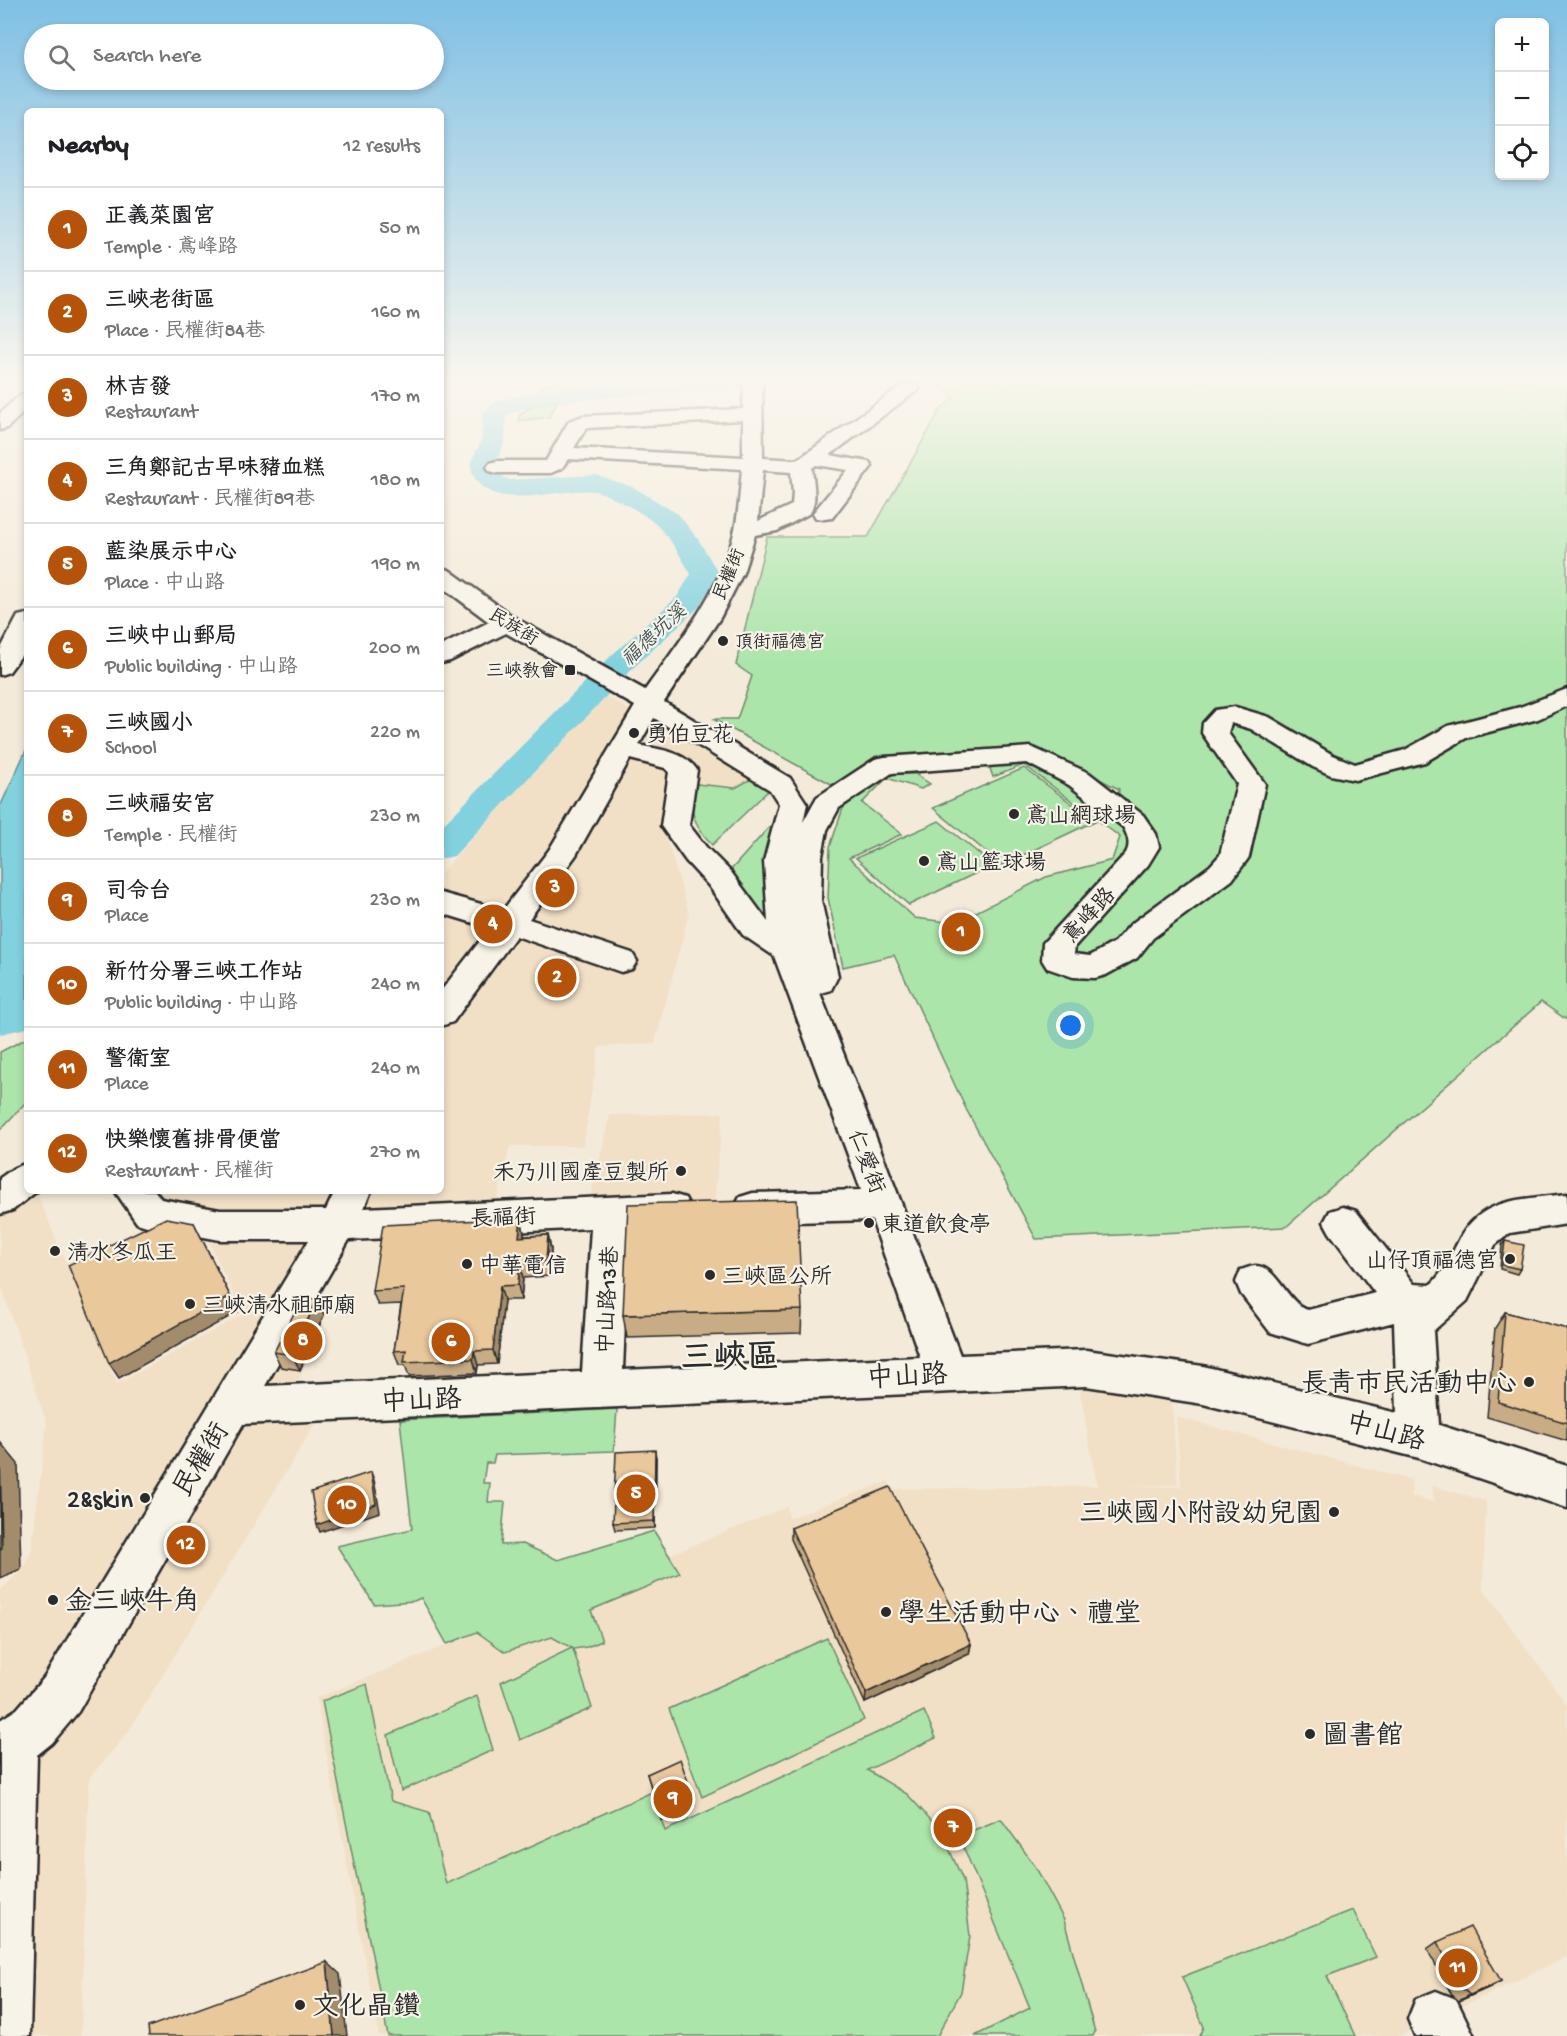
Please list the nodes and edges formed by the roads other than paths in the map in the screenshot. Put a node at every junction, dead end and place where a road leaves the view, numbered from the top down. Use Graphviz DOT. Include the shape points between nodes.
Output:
graph roads {
  1 [pos="752,476"];
  2 [pos="805,476"];
  3 [pos="854,476"];
  4 [pos="824,513"];
  5 [pos="746,530"];
  6 [pos="444,577"];
  7 [pos="506,623"];
  8 [pos="24,627"];
  9 [pos="444,654"];
  10 [pos="0,667"];
  11 [pos="637,696"];
  12 [pos="1567,697"];
  13 [pos="622,749"];
  14 [pos="444,904"];
  15 [pos="510,923"];
  16 [pos="787,950"];
  17 [pos="621,961"];
  18 [pos="801,987"];
  19 [pos="444,1010"];
  20 [pos="24,1180"];
  21 [pos="135,1194"];
  22 [pos="0,1198"];
  23 [pos="885,1205"];
  24 [pos="346,1208"];
  25 [pos="611,1210"];
  26 [pos="1566,1210"];
  27 [pos="1342,1222"];
  28 [pos="1255,1282"];
  29 [pos="1420,1303"];
  30 [pos="946,1372"];
  31 [pos="601,1390"];
  32 [pos="231,1406"];
  33 [pos="1419,1438"];
  34 [pos="1567,1487"];
  35 [pos="6,1744"];
  36 [pos="2,2036"];
  1 -- 5 [label="street, 民權街"];
  2 -- 5 [label="street" via="802,507 769,526"];
  3 -- 4 [label="street"];
  5 -- 11 [label="street, 民權街" via="731,573 708,618"];
  6 -- 7 [label="street, 民族街"];
  7 -- 9 [label="street"];
  7 -- 11 [label="street, 民族街"];
  8 -- 10 [label="street"];
  11 -- 13 [label="street, 民權街"];
  11 -- 16 [label="street, 仁愛街" via="780,784 793,804 779,861"];
  12 -- 18 [label="street, 鳶峰路" via="1529,713 1457,732 1415,756 1355,772 1323,761 1260,723 1235,715 1224,716 1216,723 1215,733 1251,784 1234,857 1212,880 1142,931 1126,950 1095,967 1073,966 1058,960 1059,943 1141,853 1142,834 1133,820 1079,779 1031,755 885,765 827,803 813,830 807,855 806,900 822,976 820,982"];
  13 -- 15 [label="street, 民權街" via="561,855"];
  13 -- 16 [label="street" via="675,762 683,770 675,826 720,879 754,928"];
  14 -- 15 [label="street"];
  15 -- 17 [label="street"];
  15 -- 19 [label="street, 民權街"];
  16 -- 18 [label="street, 仁愛街"];
  18 -- 23 [label="street, 仁愛街"];
  20 -- 22 [label="street"];
  21 -- 24 [label="street, 長福街" via="150,1212 220,1225"];
  23 -- 25 [label="street, 長福街"];
  23 -- 30 [label="street, 仁愛街"];
  24 -- 25 [label="street, 長福街"];
  24 -- 32 [label="street, 民權街"];
  25 -- 31 [label="street, 中山路13巷"];
  26 -- 29 [label="street" via="1500,1219 1482,1234 1453,1289"];
  27 -- 29 [label="street"];
  28 -- 29 [label="street" via="1284,1320 1308,1327"];
  29 -- 33 [label="street" via="1413,1323"];
  30 -- 31 [label="street, 中山路"];
  30 -- 33 [label="street, 中山路" via="1086,1368 1203,1385"];
  31 -- 32 [label="street, 中山路"];
  32 -- 35 [label="street, 民權街" via="61,1695 28,1733"];
  33 -- 34 [label="street, 中山路"];
  35 -- 36 [label="street"];
}
